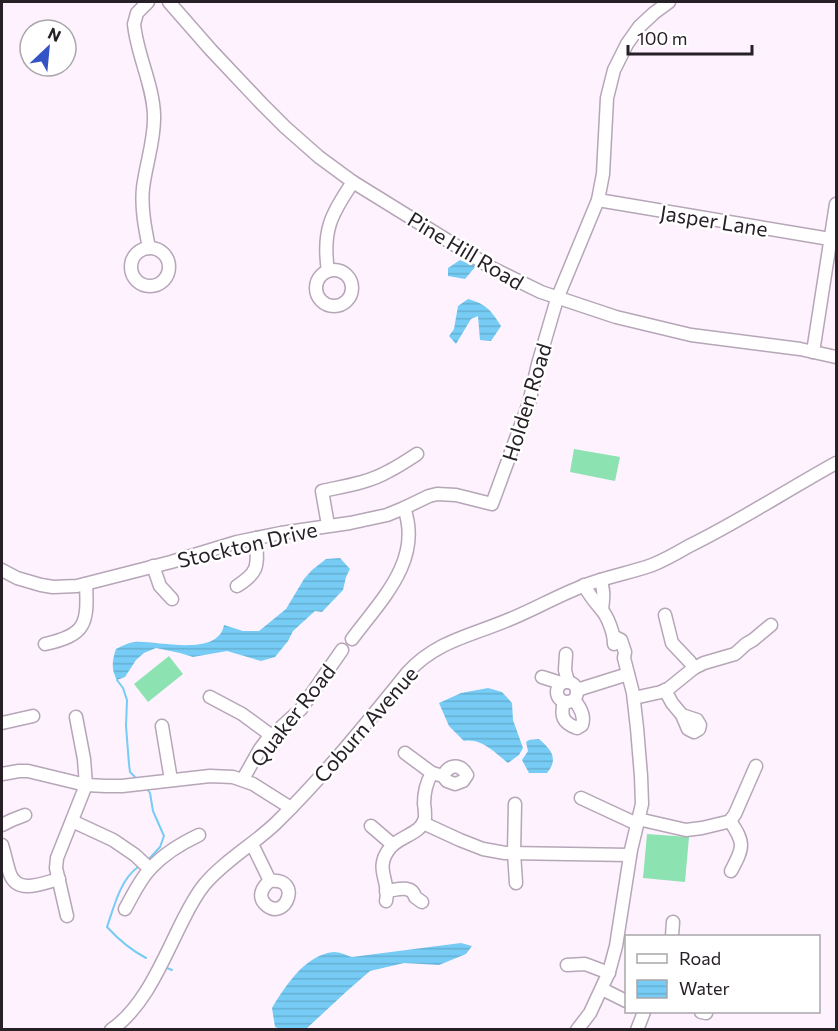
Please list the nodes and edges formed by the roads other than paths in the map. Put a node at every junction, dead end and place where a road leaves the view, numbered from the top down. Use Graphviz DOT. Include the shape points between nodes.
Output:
graph roads {
  1 [pos="148,2"];
  2 [pos="169,2"];
  3 [pos="669,2"];
  4 [pos="353,182"];
  5 [pos="598,200"];
  6 [pos="837,204"];
  7 [pos="831,239"];
  8 [pos="149,248"];
  9 [pos="328,271"];
  10 [pos="557,299"];
  11 [pos="813,352"];
  12 [pos="837,357"];
  13 [pos="417,454"];
  14 [pos="837,463"];
  15 [pos="492,504"];
  16 [pos="405,508"];
  17 [pos="328,525"];
  18 [pos="256,538"];
  19 [pos="153,566"];
  20 [pos="2,570"];
  21 [pos="600,580"];
  22 [pos="86,585"];
  23 [pos="584,585"];
  24 [pos="237,586"];
  25 [pos="172,599"];
  26 [pos="602,610"];
  27 [pos="665,615"];
  28 [pos="771,625"];
  29 [pos="352,639"];
  30 [pos="45,644"];
  31 [pos="342,650"];
  32 [pos="566,654"];
  33 [pos="694,668"];
  34 [pos="628,674"];
  35 [pos="542,677"];
  36 [pos="665,690"];
  37 [pos="569,691"];
  38 [pos="210,697"];
  39 [pos="634,698"];
  40 [pos="682,715"];
  41 [pos="33,716"];
  42 [pos="76,717"];
  43 [pos="2,723"];
  44 [pos="162,726"];
  45 [pos="272,736"];
  46 [pos="405,753"];
  47 [pos="756,766"];
  48 [pos="2,774"];
  49 [pos="243,779"];
  50 [pos="171,780"];
  51 [pos="86,785"];
  52 [pos="581,798"];
  53 [pos="515,804"];
  54 [pos="291,808"];
  55 [pos="25,816"];
  56 [pos="730,820"];
  57 [pos="72,821"];
  58 [pos="638,821"];
  59 [pos="423,823"];
  60 [pos="2,825"];
  61 [pos="371,826"];
  62 [pos="199,835"];
  63 [pos="252,844"];
  64 [pos="392,844"];
  65 [pos="2,845"];
  66 [pos="514,853"];
  67 [pos="630,855"];
  68 [pos="150,869"];
  69 [pos="730,871"];
  70 [pos="59,879"];
  71 [pos="270,881"];
  72 [pos="516,883"];
  73 [pos="422,902"];
  74 [pos="125,909"];
  75 [pos="67,916"];
  76 [pos="673,922"];
  77 [pos="672,935"];
  78 [pos="567,965"];
  79 [pos="609,973"];
  80 [pos="602,989"];
  81 [pos="625,999"];
  82 [pos="643,1013"];
  83 [pos="111,1029"];
  84 [pos="577,1029"];
  85 [pos="637,1029"];
  1 -- 8 [label="street" via="137,13 134,24 154,109 153,139 142,196"];
  2 -- 4 [label="street, Pine Hill Road" via="285,127"];
  3 -- 5 [label="street, Holden Road" via="639,27 614,70 607,98"];
  4 -- 9 [label="street" via="328,226"];
  4 -- 10 [label="street, Pine Hill Road" via="492,268"];
  5 -- 7 [label="street, Jasper Lane"];
  5 -- 10 [label="street, Holden Road"];
  6 -- 7 [label="street"];
  7 -- 11 [label="street"];
  10 -- 11 [label="street, Pine Hill Road" via="691,334"];
  10 -- 15 [label="street, Holden Road" via="529,403"];
  11 -- 12 [label="street, Pine Hill Road"];
  13 -- 17 [label="street" via="361,483 322,490"];
  14 -- 21 [label="street, Coburn Avenue" via="667,558"];
  15 -- 16 [label="street, Stockton Drive" via="437,494"];
  16 -- 17 [label="street, Stockton Drive"];
  16 -- 29 [label="street" via="410,531 406,558 398,576"];
  17 -- 18 [label="street, Stockton Drive"];
  18 -- 19 [label="street, Stockton Drive"];
  18 -- 24 [label="street" via="256,568"];
  19 -- 22 [label="street, Stockton Drive"];
  19 -- 25 [label="street" via="160,586"];
  20 -- 22 [label="street, Stockton Drive" via="41,585"];
  21 -- 23 [label="street, Coburn Avenue"];
  21 -- 26 [label="street"];
  22 -- 30 [label="street" via="87,604 79,631"];
  23 -- 26 [label="street"];
  23 -- 54 [label="street, Coburn Avenue" via="510,620 453,640 422,659"];
  26 -- 34 [label="street"];
  27 -- 33 [label="street" via="672,644"];
  28 -- 33 [label="street" via="735,654"];
  31 -- 45 [label="street, Quaker Road" via="301,709"];
  32 -- 37 [label="street"];
  33 -- 36 [label="street"];
  34 -- 37 [label="street"];
  34 -- 39 [label="street"];
  35 -- 37 [label="street"];
  36 -- 39 [label="street"];
  36 -- 40 [label="street"];
  38 -- 45 [label="street"];
  39 -- 58 [label="street" via="642,804"];
  41 -- 43 [label="street"];
  42 -- 51 [label="street"];
  44 -- 50 [label="street"];
  45 -- 49 [label="street, Quaker Road"];
  46 -- 59 [label="street" via="437,775 428,780 425,789"];
  47 -- 56 [label="street"];
  48 -- 51 [label="street" via="28,771"];
  49 -- 50 [label="street" via="210,776"];
  49 -- 54 [label="street"];
  50 -- 51 [label="street" via="122,786"];
  51 -- 57 [label="street"];
  52 -- 58 [label="street"];
  53 -- 66 [label="street"];
  54 -- 63 [label="street, Coburn Avenue"];
  55 -- 60 [label="street"];
  56 -- 58 [label="street" via="686,830"];
  56 -- 69 [label="street" via="741,846"];
  57 -- 68 [label="street" via="113,840"];
  57 -- 70 [label="street" via="57,858"];
  58 -- 67 [label="street"];
  59 -- 64 [label="street"];
  59 -- 66 [label="street" via="483,849"];
  61 -- 64 [label="street"];
  62 -- 68 [label="street"];
  63 -- 71 [label="street"];
  63 -- 83 [label="street, Coburn Avenue" via="219,869 200,891 144,996"];
  64 -- 73 [label="street" via="383,860 386,896 417,888 415,897"];
  65 -- 70 [label="street" via="10,875 19,885 33,886"];
  66 -- 67 [label="street"];
  66 -- 72 [label="street"];
  67 -- 79 [label="street"];
  68 -- 74 [label="street"];
  70 -- 75 [label="street"];
  76 -- 77 [label="street"];
  78 -- 79 [label="street" via="585,964"];
  79 -- 80 [label="street"];
  80 -- 81 [label="street"];
  80 -- 84 [label="street"];
  82 -- 85 [label="street"];
}
